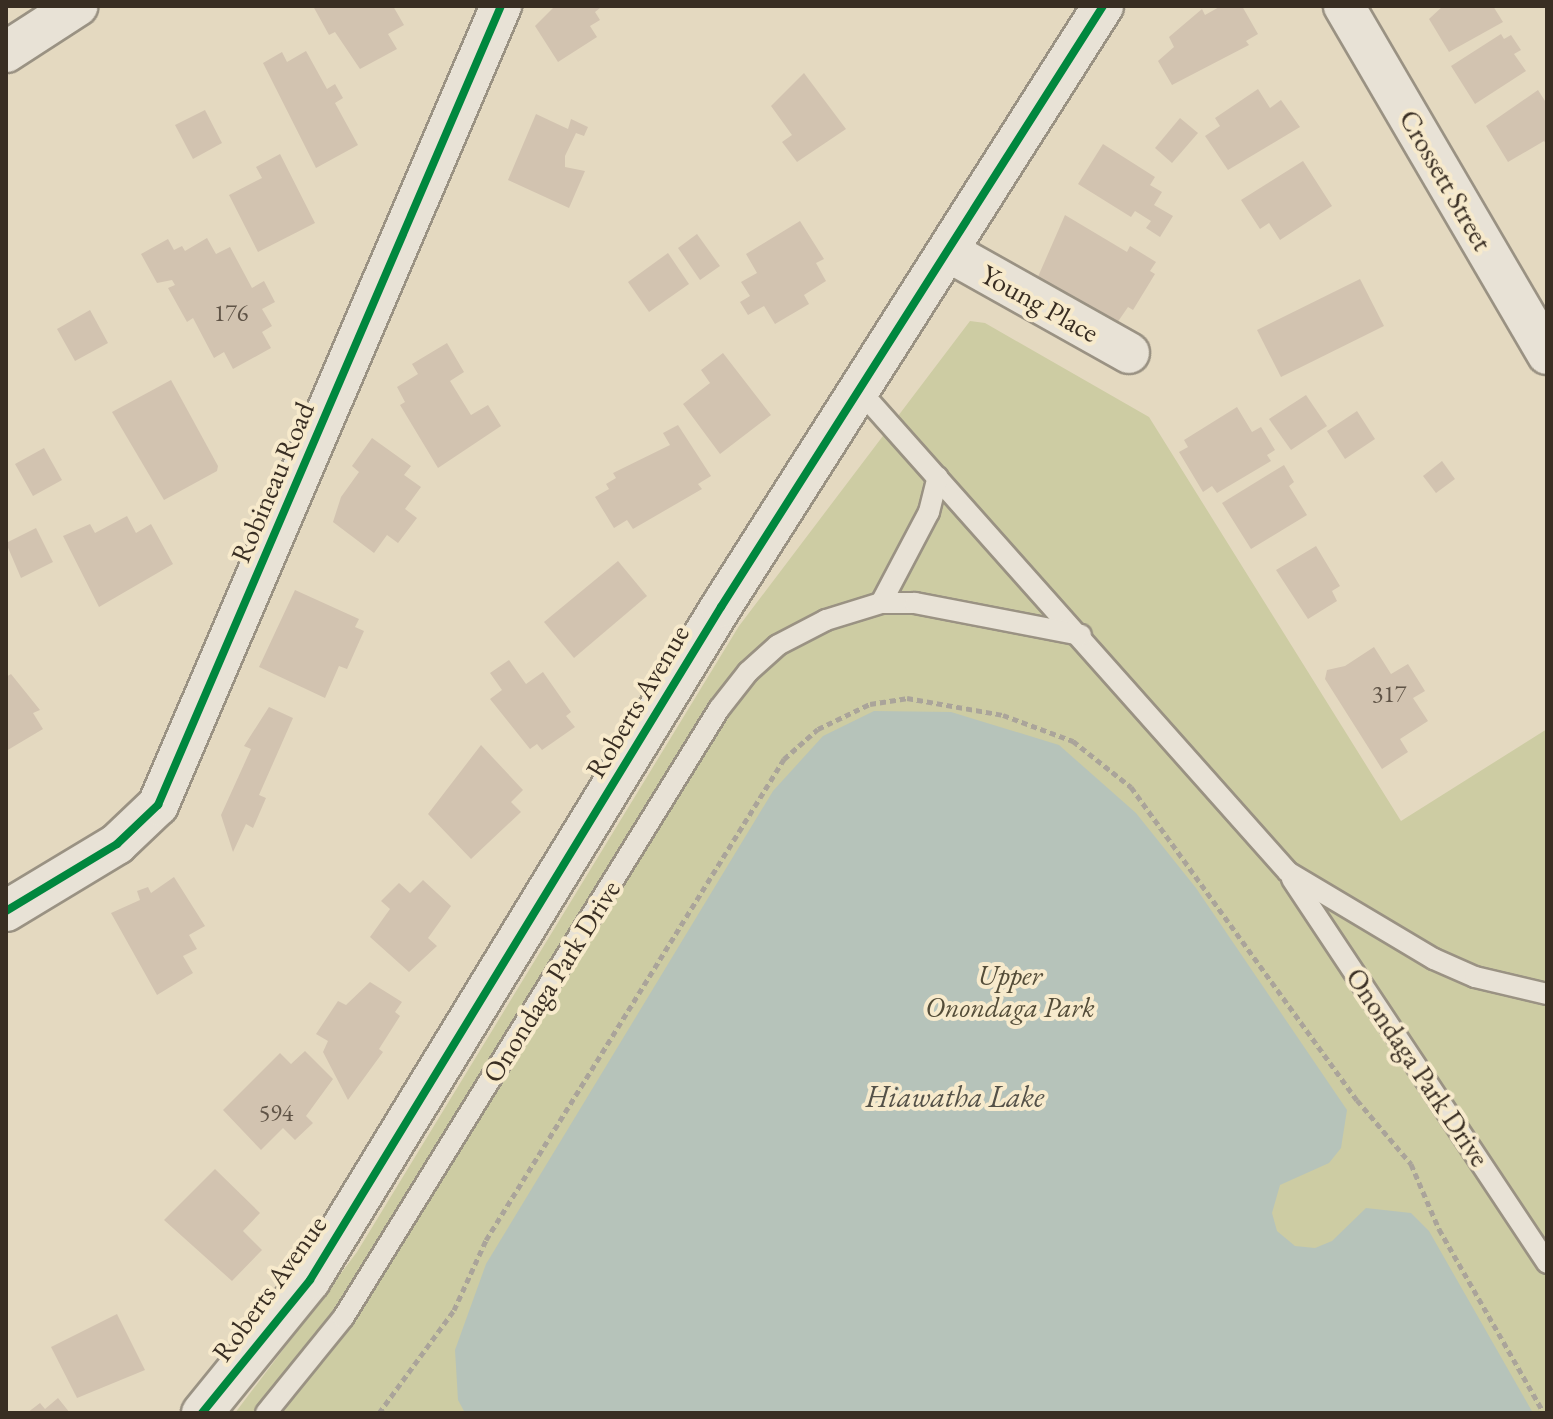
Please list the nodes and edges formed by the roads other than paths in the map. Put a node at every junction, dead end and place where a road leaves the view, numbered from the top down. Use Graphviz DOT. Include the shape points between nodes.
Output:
graph roads {
  1 [pos="77,6"];
  2 [pos="501,6"];
  3 [pos="1103,6"];
  4 [pos="1344,6"];
  5 [pos="6,52"];
  6 [pos="951,253"];
  7 [pos="1129,353"];
  8 [pos="1547,354"];
  9 [pos="861,392"];
  10 [pos="938,477"];
  11 [pos="881,603"];
  12 [pos="1081,635"];
  13 [pos="1288,872"];
  14 [pos="6,911"];
  15 [pos="1547,994"];
  16 [pos="1547,1263"];
  17 [pos="202,1413"];
  18 [pos="266,1413"];
  1 -- 5 [label="street"];
  2 -- 14 [label="street, Robineau Road" via="158,805 117,844"];
  3 -- 6 [label="street, Roberts Avenue"];
  4 -- 8 [label="street, Crossett Street"];
  6 -- 7 [label="street, Young Place"];
  6 -- 9 [label="street, Roberts Avenue"];
  9 -- 10 [label="lane, Onondaga Park Drive"];
  9 -- 17 [label="street, Roberts Avenue" via="721,607 310,1280"];
  10 -- 11 [label="lane" via="929,512"];
  10 -- 12 [label="lane, Onondaga Park Drive"];
  11 -- 12 [label="lane, Onondaga Park Drive" via="915,603"];
  11 -- 18 [label="lane, Onondaga Park Drive" via="826,620 778,645 719,709 343,1318"];
  12 -- 13 [label="lane, Onondaga Park Drive"];
  13 -- 15 [label="lane, Onondaga Park Drive" via="1434,959 1475,977"];
  13 -- 16 [label="lane, Onondaga Park Drive"];
}
